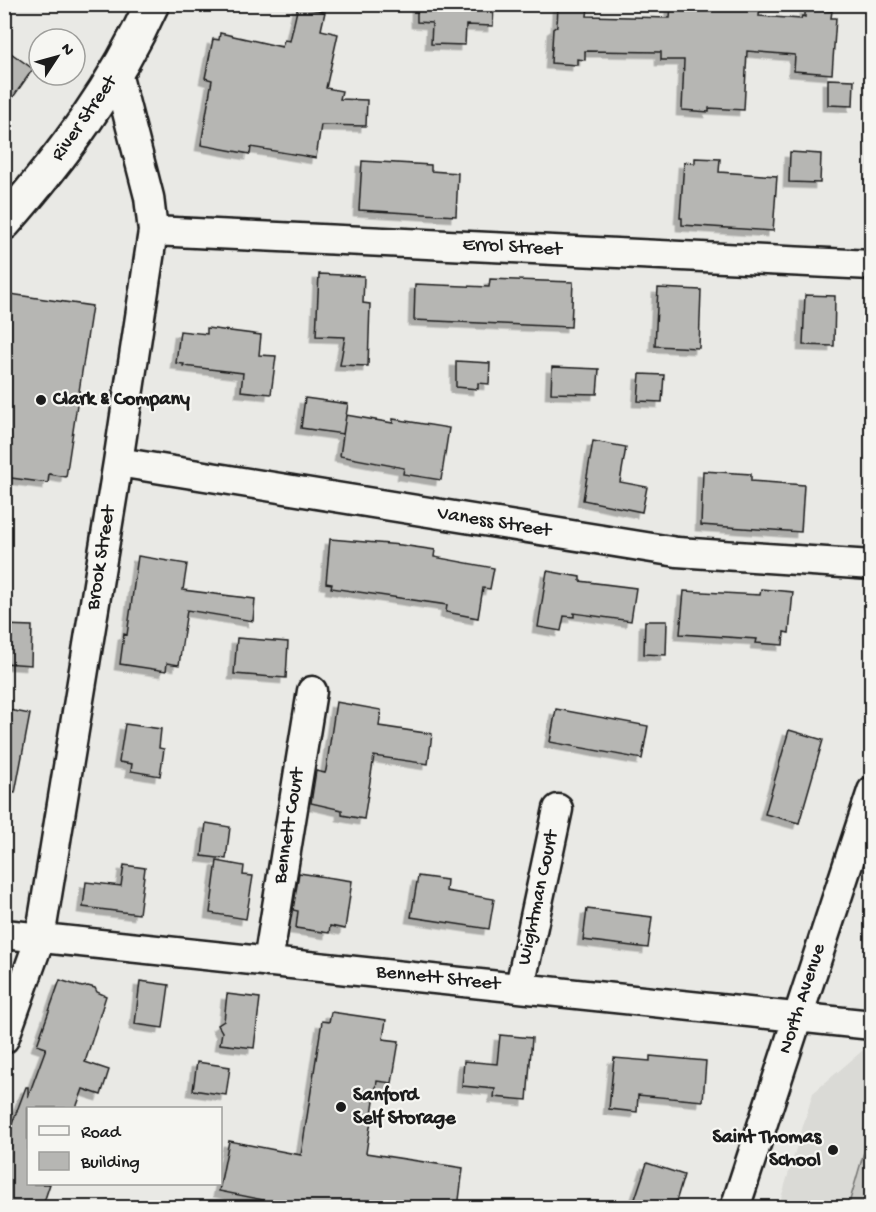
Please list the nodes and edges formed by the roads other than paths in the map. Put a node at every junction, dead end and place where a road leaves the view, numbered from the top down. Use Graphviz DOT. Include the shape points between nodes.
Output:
graph roads {
  1 [pos="147,7"];
  2 [pos="117,73"];
  3 [pos="4,223"];
  4 [pos="153,231"];
  5 [pos="872,265"];
  6 [pos="118,462"];
  7 [pos="872,565"];
  8 [pos="312,691"];
  9 [pos="872,791"];
  10 [pos="558,809"];
  11 [pos="4,934"];
  12 [pos="40,938"];
  13 [pos="268,962"];
  14 [pos="520,987"];
  15 [pos="797,1018"];
  16 [pos="872,1025"];
  17 [pos="4,1039"];
  18 [pos="735,1208"];
  1 -- 2 [label="street, River Street"];
  2 -- 3 [label="street, River Street" via="62,155"];
  2 -- 4 [label="street, Brook Street" via="149,197"];
  4 -- 5 [label="street, Errol Street"];
  4 -- 6 [label="street, Brook Street"];
  6 -- 7 [label="street, Vaness Street" via="677,552"];
  6 -- 12 [label="street, Brook Street"];
  8 -- 13 [label="street, Bennett Court"];
  9 -- 15 [label="street, North Avenue"];
  10 -- 14 [label="street, Wightman Court"];
  11 -- 12 [label="street, Bennett Street"];
  12 -- 13 [label="street, Bennett Street"];
  12 -- 17 [label="street, Brook Street"];
  13 -- 14 [label="street, Bennett Street"];
  14 -- 15 [label="street, Bennett Street"];
  15 -- 16 [label="street, Bennett Street"];
  15 -- 18 [label="street, North Avenue"];
}
